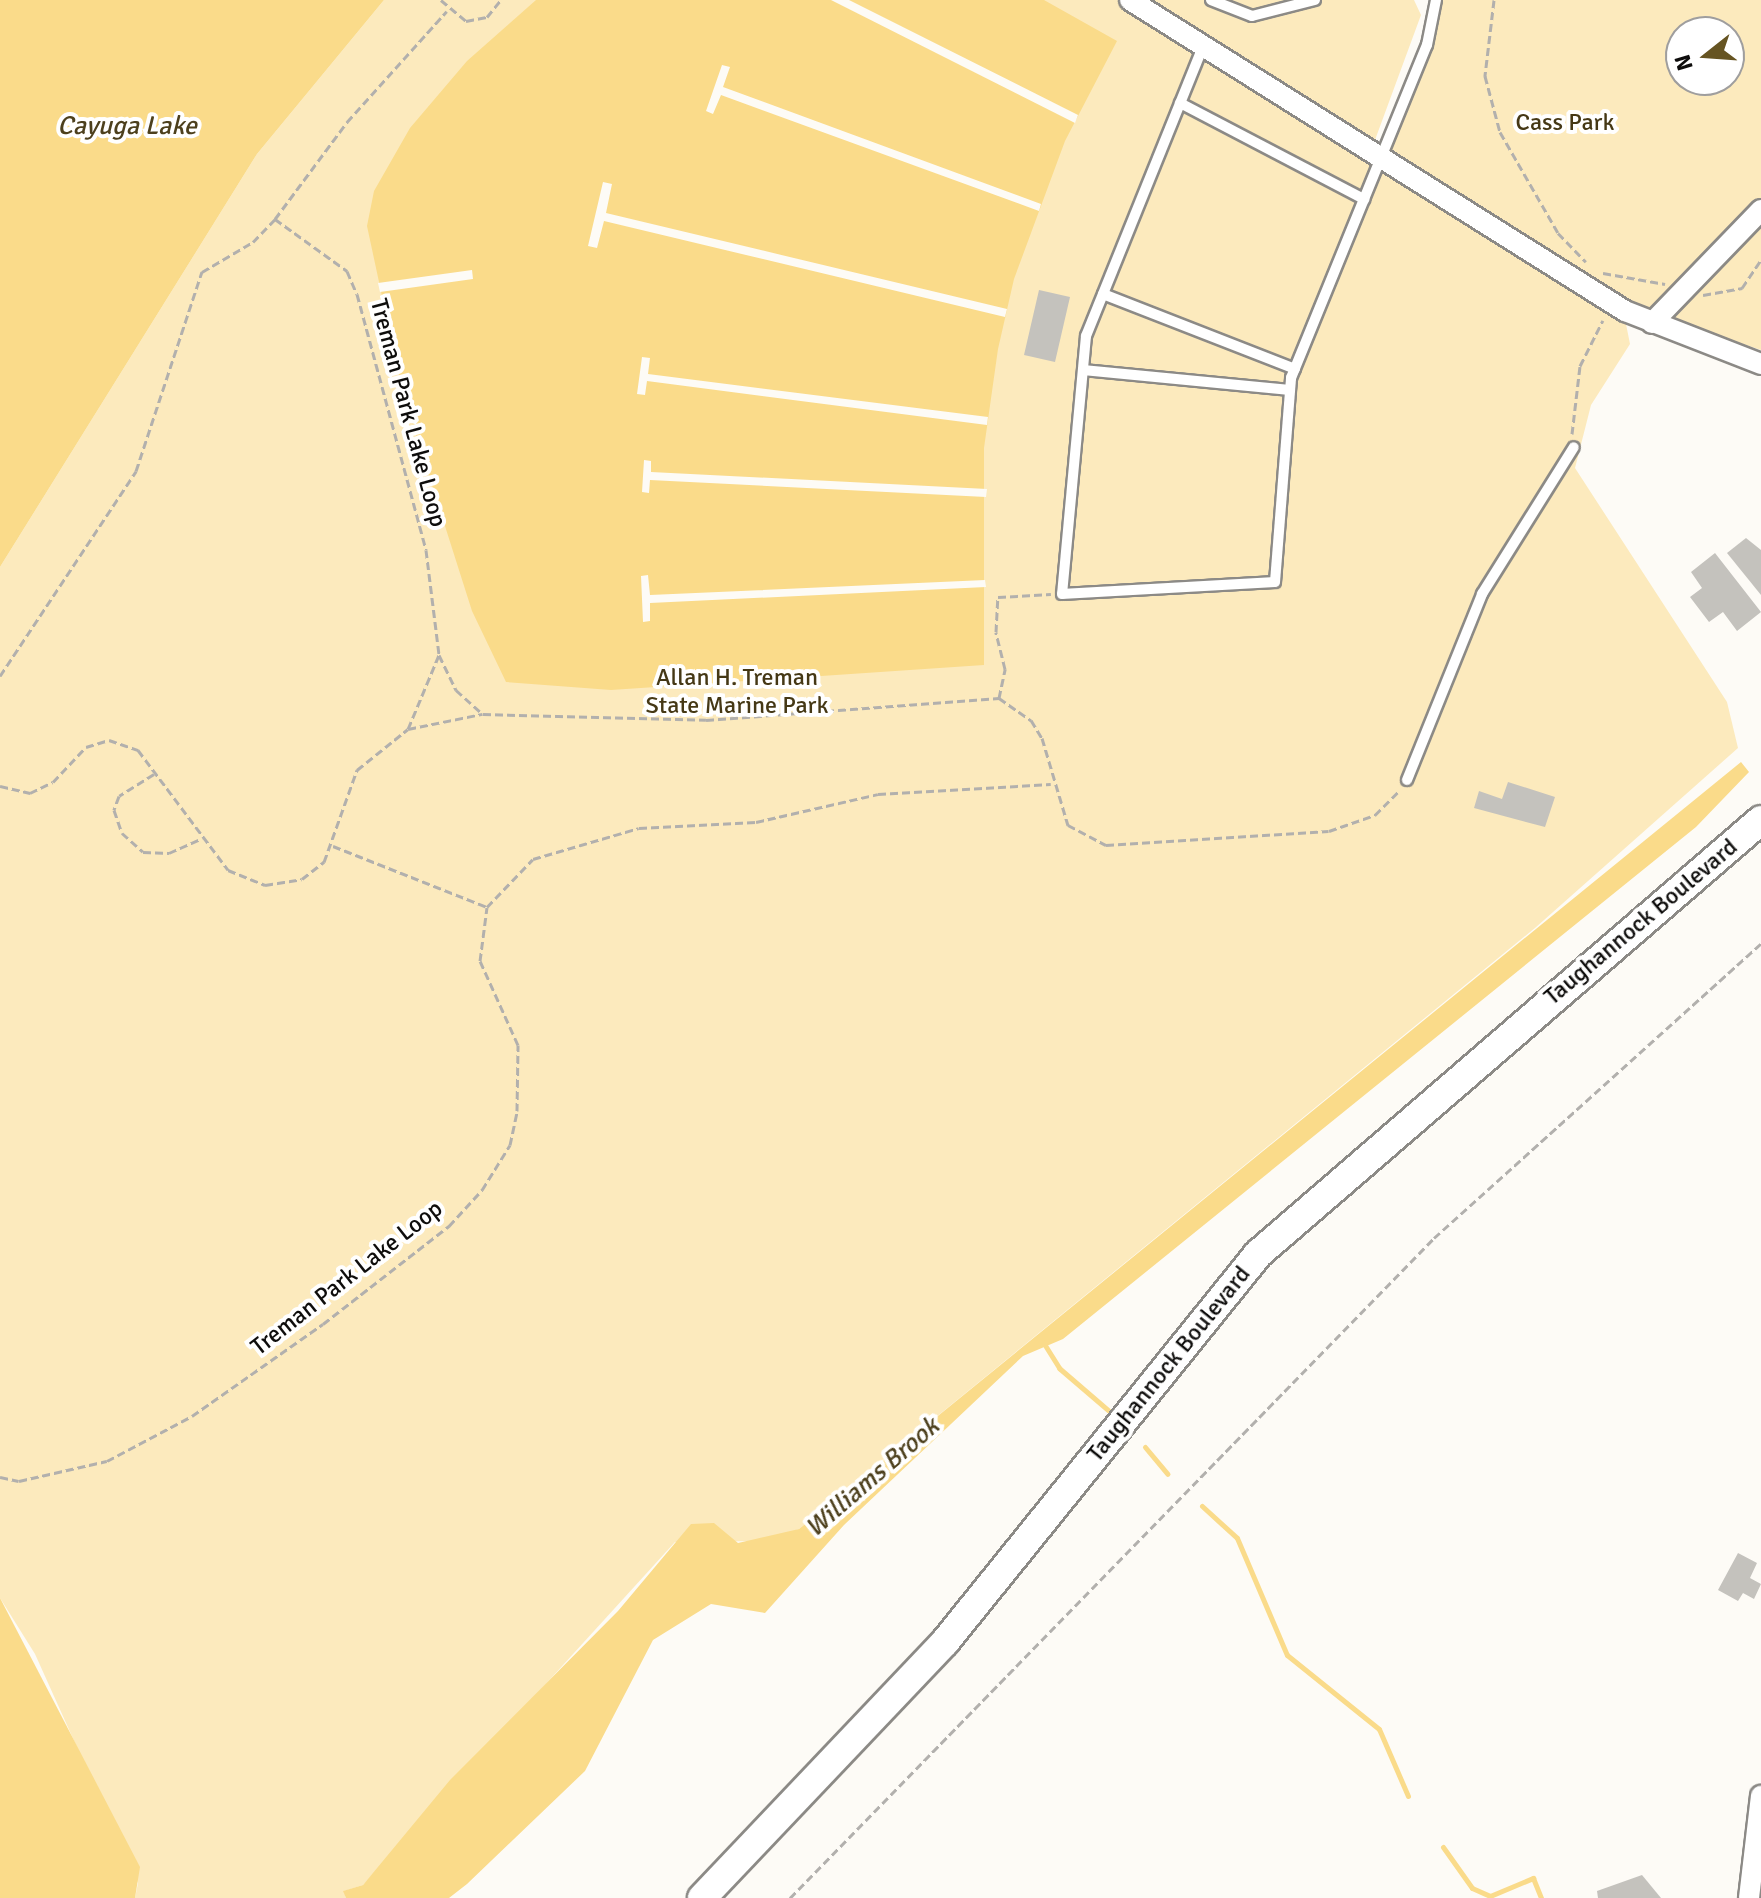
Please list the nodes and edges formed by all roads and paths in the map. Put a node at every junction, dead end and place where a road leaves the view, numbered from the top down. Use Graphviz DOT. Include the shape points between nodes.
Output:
graph roads {
  1 [pos="441,0"];
  2 [pos="501,0"];
  3 [pos="1130,0"];
  4 [pos="1211,0"];
  5 [pos="1315,0"];
  6 [pos="1425,0"];
  7 [pos="1494,0"];
  8 [pos="1435,5"];
  9 [pos="447,11"];
  10 [pos="1204,44"];
  11 [pos="1180,103"];
  12 [pos="1383,153"];
  13 [pos="1364,199"];
  14 [pos="1761,210"];
  15 [pos="275,219"];
  16 [pos="1761,260"];
  17 [pos="1683,288"];
  18 [pos="1103,294"];
  19 [pos="1608,313"];
  20 [pos="1652,323"];
  21 [pos="1761,364"];
  22 [pos="1295,369"];
  23 [pos="1083,370"];
  24 [pos="1290,390"];
  25 [pos="1574,447"];
  26 [pos="1062,594"];
  27 [pos="439,655"];
  28 [pos="0,676"];
  29 [pos="999,698"];
  30 [pos="483,714"];
  31 [pos="408,729"];
  32 [pos="155,773"];
  33 [pos="1407,780"];
  34 [pos="1052,784"];
  35 [pos="0,786"];
  36 [pos="1761,820"];
  37 [pos="202,838"];
  38 [pos="333,846"];
  39 [pos="487,907"];
  40 [pos="1761,944"];
  41 [pos="0,1477"];
  42 [pos="1761,1796"];
  43 [pos="702,1898"];
  44 [pos="790,1898"];
  45 [pos="1749,1898"];
  1 -- 9 [label="path"];
  2 -- 9 [label="path" via="477,21"];
  3 -- 10 [label="street"];
  4 -- 5 [label="lane" via="1252,16"];
  6 -- 8 [label="lane"];
  7 -- 17 [label="path" via="1485,76 1490,102 1558,233 1602,272"];
  8 -- 12 [label="lane"];
  9 -- 15 [label="path" via="347,122"];
  10 -- 11 [label="lane"];
  10 -- 12 [label="street"];
  11 -- 13 [label="lane"];
  11 -- 18 [label="lane"];
  12 -- 13 [label="lane"];
  12 -- 20 [label="street"];
  13 -- 22 [label="lane"];
  14 -- 17 [label="street"];
  15 -- 27 [label="path, Treman Park Lake Loop" via="347,271 357,294 426,550"];
  15 -- 28 [label="path" via="253,242 202,272 136,471"];
  16 -- 17 [label="path" via="1730,293"];
  17 -- 20 [label="street"];
  18 -- 22 [label="lane"];
  18 -- 23 [label="lane" via="1086,336"];
  19 -- 25 [label="path" via="1580,366"];
  20 -- 21 [label="street"];
  22 -- 24 [label="lane"];
  23 -- 24 [label="lane"];
  23 -- 26 [label="lane"];
  24 -- 26 [label="lane" via="1275,582"];
  25 -- 33 [label="lane" via="1482,594"];
  26 -- 29 [label="path" via="998,597 996,632 1005,669"];
  27 -- 30 [label="path, Treman Park Lake Loop" via="456,690"];
  27 -- 31 [label="path, Treman Park Lake Loop"];
  29 -- 30 [label="path, Treman Park Lake Loop" via="706,720"];
  29 -- 34 [label="path" via="1031,720"];
  30 -- 31 [label="path, Treman Park Lake Loop"];
  31 -- 38 [label="path, Treman Park Lake Loop" via="357,770 341,802"];
  32 -- 35 [label="path" via="138,750 109,740 86,747 53,782 30,793"];
  32 -- 37 [label="path"];
  32 -- 37 [label="path" via="119,796 114,810 122,833 143,852 169,853"];
  33 -- 34 [label="path" via="1393,800 1354,825 1124,846 1084,839 1057,808"];
  34 -- 39 [label="path" via="878,794 756,822 639,828 533,859"];
  36 -- 43 [label="main road, Taughannock Boulevard" via="1258,1254 955,1631"];
  37 -- 38 [label="path" via="228,870 265,885 302,879"];
  38 -- 39 [label="path"];
  39 -- 41 [label="path, Treman Park Lake Loop" via="480,961 518,1045 517,1111 510,1145 482,1190 449,1226 192,1416 107,1461 19,1481"];
  40 -- 44 [label="path" via="1434,1238"];
  42 -- 45 [label="street"];
}
